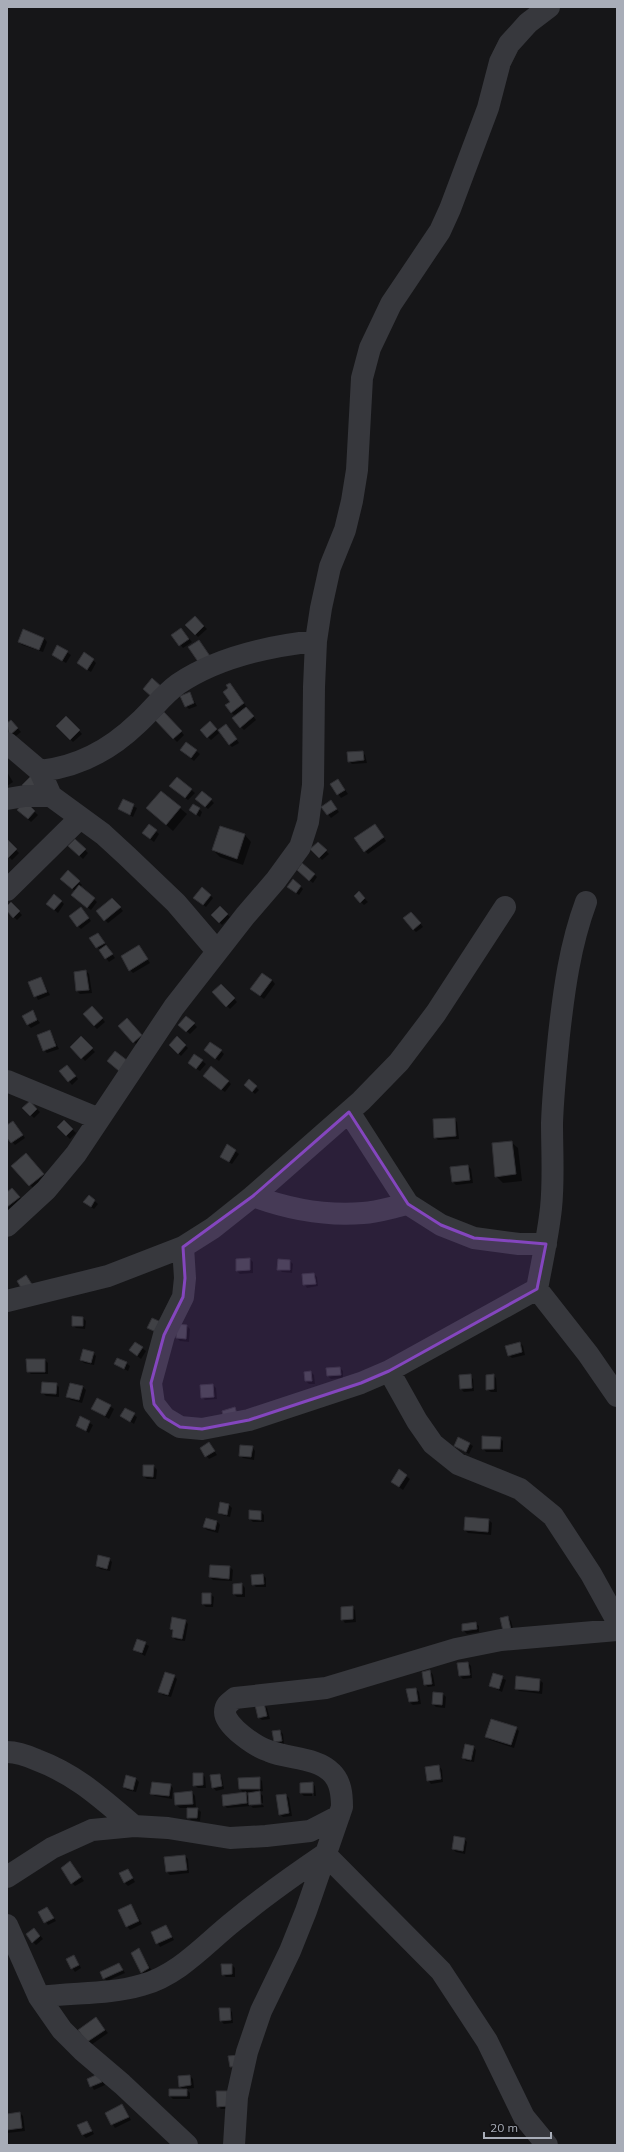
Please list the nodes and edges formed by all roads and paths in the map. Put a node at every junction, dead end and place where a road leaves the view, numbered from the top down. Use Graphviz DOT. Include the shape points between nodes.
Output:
graph roads {
  1 [pos="548,7"];
  2 [pos="316,641"];
  3 [pos="7,743"];
  4 [pos="40,771"];
  5 [pos="51,796"];
  6 [pos="7,799"];
  7 [pos="80,818"];
  8 [pos="7,890"];
  9 [pos="586,902"];
  10 [pos="505,907"];
  11 [pos="217,951"];
  12 [pos="7,1081"];
  13 [pos="349,1112"];
  14 [pos="99,1119"];
  15 [pos="253,1196"];
  16 [pos="408,1204"];
  17 [pos="7,1226"];
  18 [pos="546,1244"];
  19 [pos="183,1247"];
  20 [pos="537,1289"];
  21 [pos="7,1301"];
  22 [pos="389,1372"];
  23 [pos="617,1396"];
  24 [pos="617,1621"];
  25 [pos="617,1630"];
  26 [pos="7,1752"];
  27 [pos="339,1816"];
  28 [pos="134,1826"];
  29 [pos="325,1854"];
  30 [pos="7,1877"];
  31 [pos="7,1925"];
  32 [pos="39,1997"];
  33 [pos="187,2145"];
  34 [pos="234,2145"];
  35 [pos="547,2145"];
  1 -- 2 [label="street" via="508,44 500,62 488,108 450,209 440,231 391,304 370,348 362,378 357,470 352,501 345,530 330,567"];
  2 -- 4 [label="street" via="268,647 206,669 178,685 138,723 98,755 76,764"];
  2 -- 11 [label="street" via="312,731 313,785 308,822 300,847 290,863"];
  3 -- 4 [label="street"];
  4 -- 5 [label="street"];
  5 -- 6 [label="street"];
  5 -- 7 [label="street"];
  7 -- 8 [label="street"];
  7 -- 11 [label="street" via="103,834 176,904"];
  9 -- 18 [label="street" via="579,920 562,1000 552,1124 551,1208"];
  10 -- 13 [label="street" via="436,1013 399,1062"];
  11 -- 14 [label="street" via="174,1007"];
  12 -- 14 [label="street"];
  13 -- 15 [label="street"];
  13 -- 16 [label="street"];
  14 -- 17 [label="street" via="76,1154 46,1190"];
  15 -- 16 [label="street" via="278,1206 323,1212 363,1213"];
  15 -- 19 [label="street" via="213,1228"];
  16 -- 18 [label="street" via="441,1225 474,1238 519,1244"];
  18 -- 20 [label="street"];
  19 -- 21 [label="street" via="108,1276"];
  19 -- 22 [label="street" via="186,1278 183,1297 164,1335 151,1383 154,1404 165,1418 180,1427 202,1429 226,1426 277,1412"];
  20 -- 22 [label="street"];
  20 -- 23 [label="street"];
  22 -- 24 [label="street" via="433,1444 458,1464 520,1489 554,1516"];
  25 -- 27 [label="street" via="501,1640 456,1649 326,1688 235,1698 227,1704 224,1712 228,1722 255,1745 280,1755 320,1765 331,1773 342,1794"];
  26 -- 28 [label="street" via="57,1767 85,1784"];
  27 -- 28 [label="street" via="310,1831 230,1838 168,1828"];
  27 -- 29 [label="street"];
  28 -- 30 [label="street" via="92,1830 52,1848"];
  29 -- 32 [label="street" via="267,1895 171,1972 144,1985 112,1992"];
  29 -- 34 [label="street" via="306,1911 247,2052 237,2097"];
  29 -- 35 [label="street" via="441,1971 487,2040 524,2117"];
  31 -- 32 [label="street"];
  32 -- 33 [label="street" via="62,2030 82,2050"];
}
